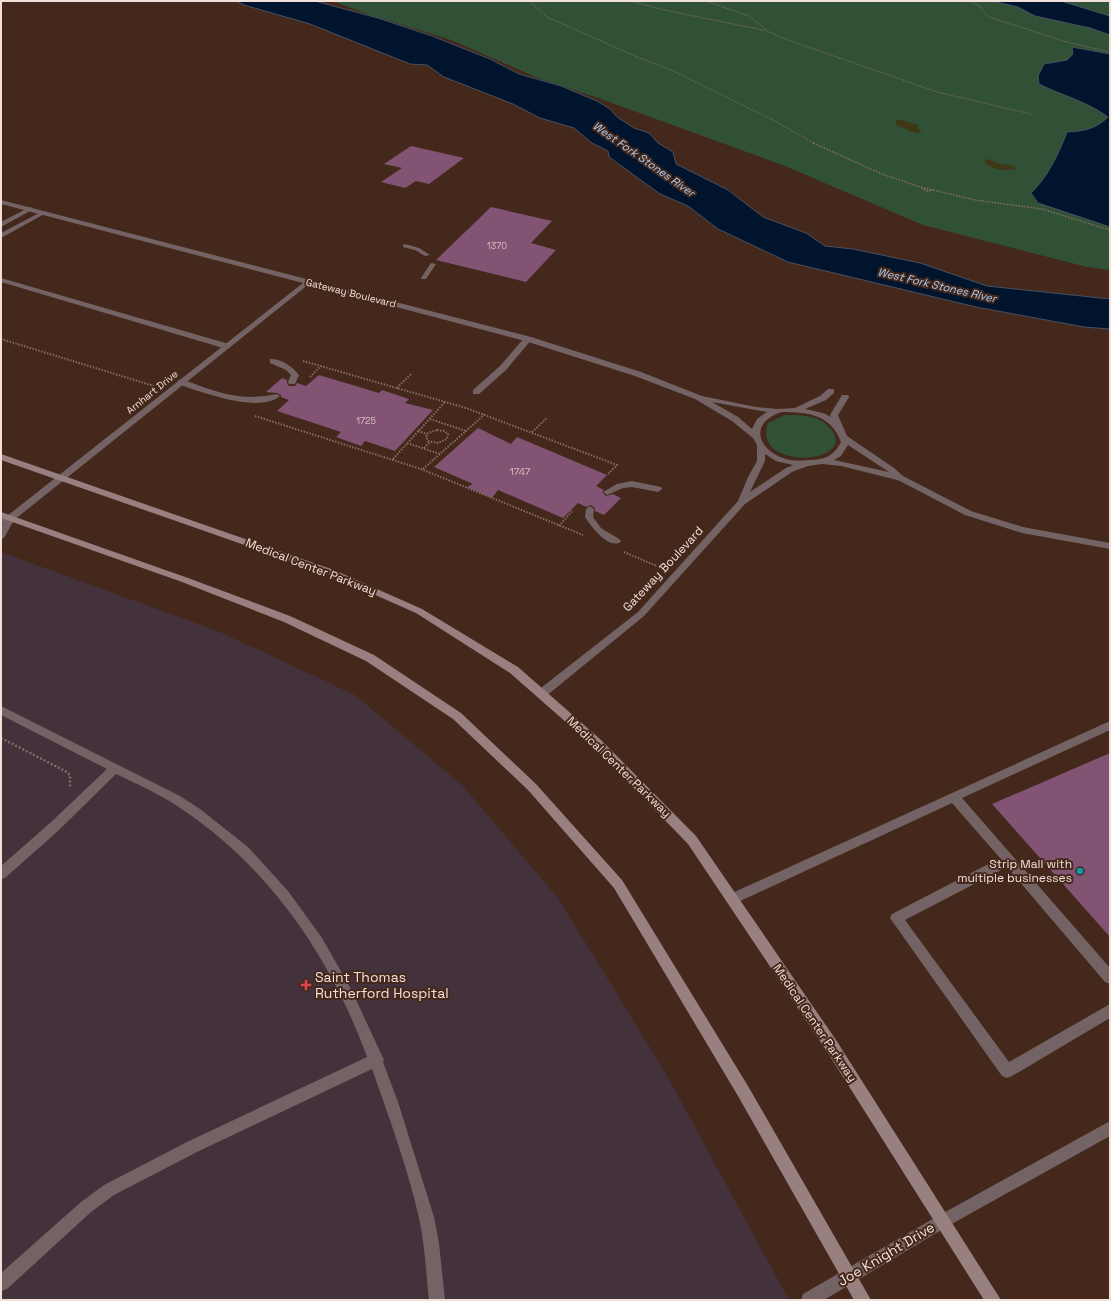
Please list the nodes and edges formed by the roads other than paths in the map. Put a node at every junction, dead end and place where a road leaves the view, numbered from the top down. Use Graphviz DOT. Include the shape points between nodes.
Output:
graph roads {
  1 [pos="1,202"];
  2 [pos="30,209"];
  3 [pos="43,213"];
  4 [pos="1,225"];
  5 [pos="1,236"];
  6 [pos="405,246"];
  7 [pos="427,255"];
  8 [pos="432,264"];
  9 [pos="424,278"];
  10 [pos="1,280"];
  11 [pos="308,282"];
  12 [pos="528,339"];
  13 [pos="226,346"];
  14 [pos="273,361"];
  15 [pos="181,382"];
  16 [pos="292,382"];
  17 [pos="831,391"];
  18 [pos="476,392"];
  19 [pos="276,396"];
  20 [pos="698,397"];
  21 [pos="844,397"];
  22 [pos="797,410"];
  23 [pos="780,411"];
  24 [pos="839,427"];
  25 [pos="757,437"];
  26 [pos="844,437"];
  27 [pos="761,445"];
  28 [pos="1,457"];
  29 [pos="823,462"];
  30 [pos="808,463"];
  31 [pos="62,478"];
  32 [pos="901,478"];
  33 [pos="658,489"];
  34 [pos="607,492"];
  35 [pos="742,502"];
  36 [pos="590,509"];
  37 [pos="4,518"];
  38 [pos="1,536"];
  39 [pos="617,545"];
  40 [pos="1110,546"];
  41 [pos="541,694"];
  42 [pos="1,710"];
  43 [pos="1110,725"];
  44 [pos="115,768"];
  45 [pos="954,797"];
  46 [pos="1008,860"];
  47 [pos="1,874"];
  48 [pos="732,899"];
  49 [pos="1110,978"];
  50 [pos="1110,1011"];
  51 [pos="377,1060"];
  52 [pos="1110,1128"];
  53 [pos="943,1221"];
  54 [pos="850,1277"];
  55 [pos="1,1283"];
  56 [pos="436,1300"];
  57 [pos="810,1300"];
  58 [pos="863,1300"];
  59 [pos="992,1300"];
  1 -- 2 [label="street, Gateway Boulevard"];
  2 -- 3 [label="street, Gateway Boulevard"];
  2 -- 4 [label="street"];
  3 -- 5 [label="street"];
  3 -- 11 [label="street, Gateway Boulevard"];
  6 -- 7 [label="street"];
  8 -- 9 [label="street"];
  10 -- 13 [label="street"];
  11 -- 12 [label="street, Gateway Boulevard"];
  11 -- 13 [label="street, Arnhart Drive"];
  12 -- 18 [label="street" via="503,368"];
  12 -- 20 [label="street, Gateway Boulevard" via="638,374"];
  13 -- 15 [label="street, Arnhart Drive"];
  14 -- 16 [label="street" via="289,368 295,375"];
  15 -- 19 [label="street" via="228,398 248,401"];
  15 -- 31 [label="street, Arnhart Drive"];
  17 -- 22 [label="street"];
  20 -- 23 [label="street" via="756,409"];
  20 -- 25 [label="street"];
  21 -- 24 [label="street" via="834,415"];
  22 -- 23 [label="street"];
  22 -- 24 [label="street" via="821,415"];
  23 -- 25 [label="street" via="769,414 760,421 756,427"];
  24 -- 26 [label="street"];
  25 -- 27 [label="street"];
  26 -- 29 [label="street" via="845,442 838,454"];
  26 -- 32 [label="street"];
  27 -- 30 [label="street" via="779,459"];
  27 -- 35 [label="street" via="761,461"];
  28 -- 31 [label="main road, Medical Center Parkway"];
  29 -- 30 [label="street"];
  29 -- 32 [label="street" via="841,463"];
  30 -- 35 [label="street" via="789,470"];
  31 -- 37 [label="street, Arnhart Drive"];
  31 -- 41 [label="main road, Medical Center Parkway" via="331,572 412,608 514,670"];
  32 -- 40 [label="street" via="968,513 1022,530"];
  33 -- 34 [label="street" via="636,483 619,485"];
  35 -- 41 [label="street, Gateway Boulevard" via="641,614"];
  36 -- 39 [label="street" via="589,517 598,530"];
  37 -- 38 [label="street, Arnhart Drive"];
  37 -- 54 [label="main road" via="185,580 287,619 370,658 457,716 532,787 618,884 743,1091"];
  41 -- 48 [label="main road, Medical Center Parkway" via="596,742 692,840"];
  42 -- 44 [label="street"];
  43 -- 45 [label="street"];
  44 -- 47 [label="street"];
  44 -- 51 [label="street" via="154,786 195,811 232,840 267,875 300,916 332,964"];
  45 -- 46 [label="street"];
  45 -- 48 [label="street"];
  46 -- 49 [label="street"];
  46 -- 50 [label="street" via="896,918 1007,1071"];
  48 -- 53 [label="main road, Medical Center Parkway" via="831,1045"];
  51 -- 55 [label="street" via="199,1144 109,1190 86,1207"];
  51 -- 56 [label="street" via="426,1217"];
  52 -- 53 [label="street, Joe Knight Drive"];
  53 -- 54 [label="street, Joe Knight Drive"];
  53 -- 59 [label="main road, Medical Center Parkway"];
  54 -- 57 [label="street, Joe Knight Drive"];
  54 -- 58 [label="main road"];
}
